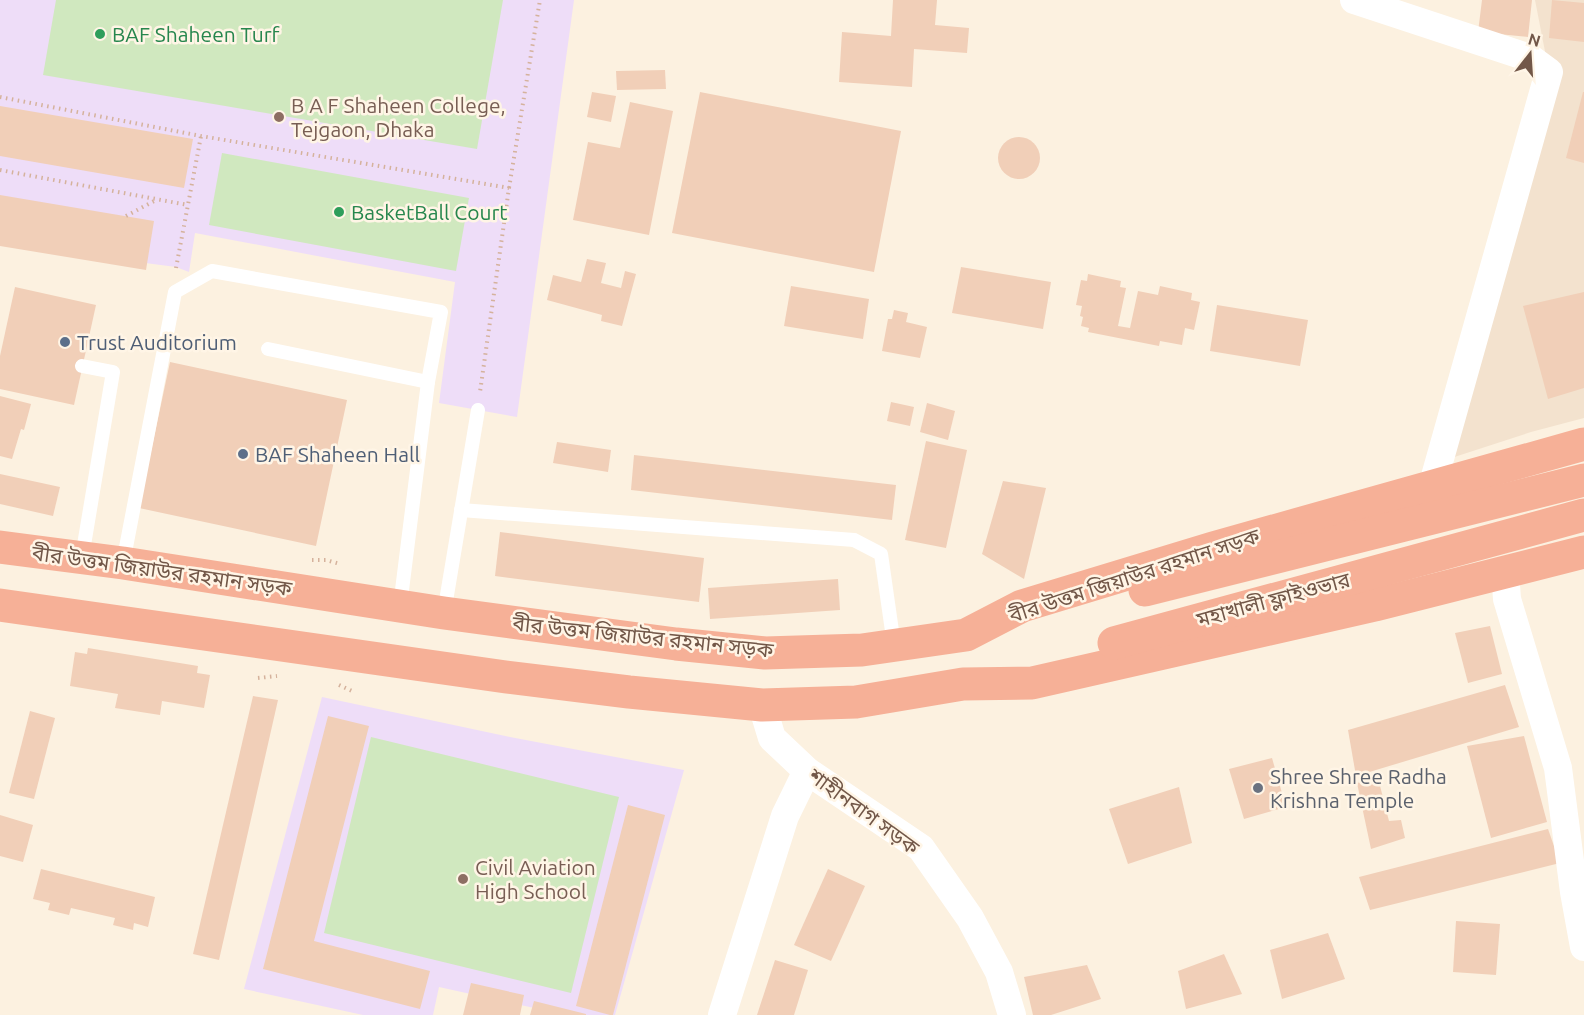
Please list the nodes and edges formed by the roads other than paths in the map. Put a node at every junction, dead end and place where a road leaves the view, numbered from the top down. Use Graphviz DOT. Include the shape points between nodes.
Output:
graph roads {
  1 [pos="1354,0"];
  2 [pos="268,349"];
  3 [pos="82,366"];
  4 [pos="428,382"];
  5 [pos="478,410"];
  6 [pos="1584,444"];
  7 [pos="1584,480"];
  8 [pos="1432,487"];
  9 [pos="461,510"];
  10 [pos="1584,514"];
  11 [pos="0,547"];
  12 [pos="1584,552"];
  13 [pos="82,558"];
  14 [pos="123,563"];
  15 [pos="1505,571"];
  16 [pos="0,605"];
  17 [pos="400,606"];
  18 [pos="444,613"];
  19 [pos="966,635"];
  20 [pos="894,645"];
  21 [pos="963,684"];
  22 [pos="762,705"];
  23 [pos="807,771"];
  24 [pos="1584,947"];
  25 [pos="722,1015"];
  26 [pos="1012,1015"];
  1 -- 8 [label="street" via="1530,58 1549,72"];
  2 -- 4 [label="lane"];
  3 -- 13 [label="lane" via="113,372"];
  4 -- 14 [label="lane" via="441,312 212,271 175,292"];
  4 -- 17 [label="lane"];
  5 -- 9 [label="lane"];
  6 -- 8 [label="highway, বীর উত্তম জিয়াউর রহমান সড়ক"];
  7 -- 19 [label="highway, মহাখালী ফ্লাইওভার"];
  8 -- 19 [label="highway, বীর উত্তম জিয়াউর রহমান সড়ক" via="1022,606"];
  9 -- 18 [label="lane"];
  9 -- 20 [label="lane" via="854,540 881,554"];
  10 -- 21 [label="highway, মহাখালী ফ্লাইওভার"];
  11 -- 13 [label="highway, বীর উত্তম জিয়াউর রহমান সড়ক"];
  12 -- 15 [label="highway"];
  13 -- 14 [label="highway, বীর উত্তম জিয়াউর রহমান সড়ক"];
  14 -- 17 [label="highway, বীর উত্তম জিয়াউর রহমান সড়ক"];
  15 -- 21 [label="highway" via="1375,605 1032,683"];
  15 -- 24 [label="street" via="1507,599 1558,768"];
  16 -- 22 [label="highway" via="506,677"];
  17 -- 18 [label="highway, বীর উত্তম জিয়াউর রহমান সড়ক"];
  18 -- 20 [label="highway, বীর উত্তম জিয়াউর রহমান সড়ক" via="765,653 862,650"];
  19 -- 20 [label="highway, বীর উত্তম জিয়াউর রহমান সড়ক"];
  21 -- 22 [label="highway" via="856,702"];
  22 -- 23 [label="street, শাহীনবাগ সড়ক" via="772,738"];
  23 -- 25 [label="street" via="785,816"];
  23 -- 26 [label="street, শাহীনবাগ সড়ক" via="921,848 980,936 999,972"];
}
